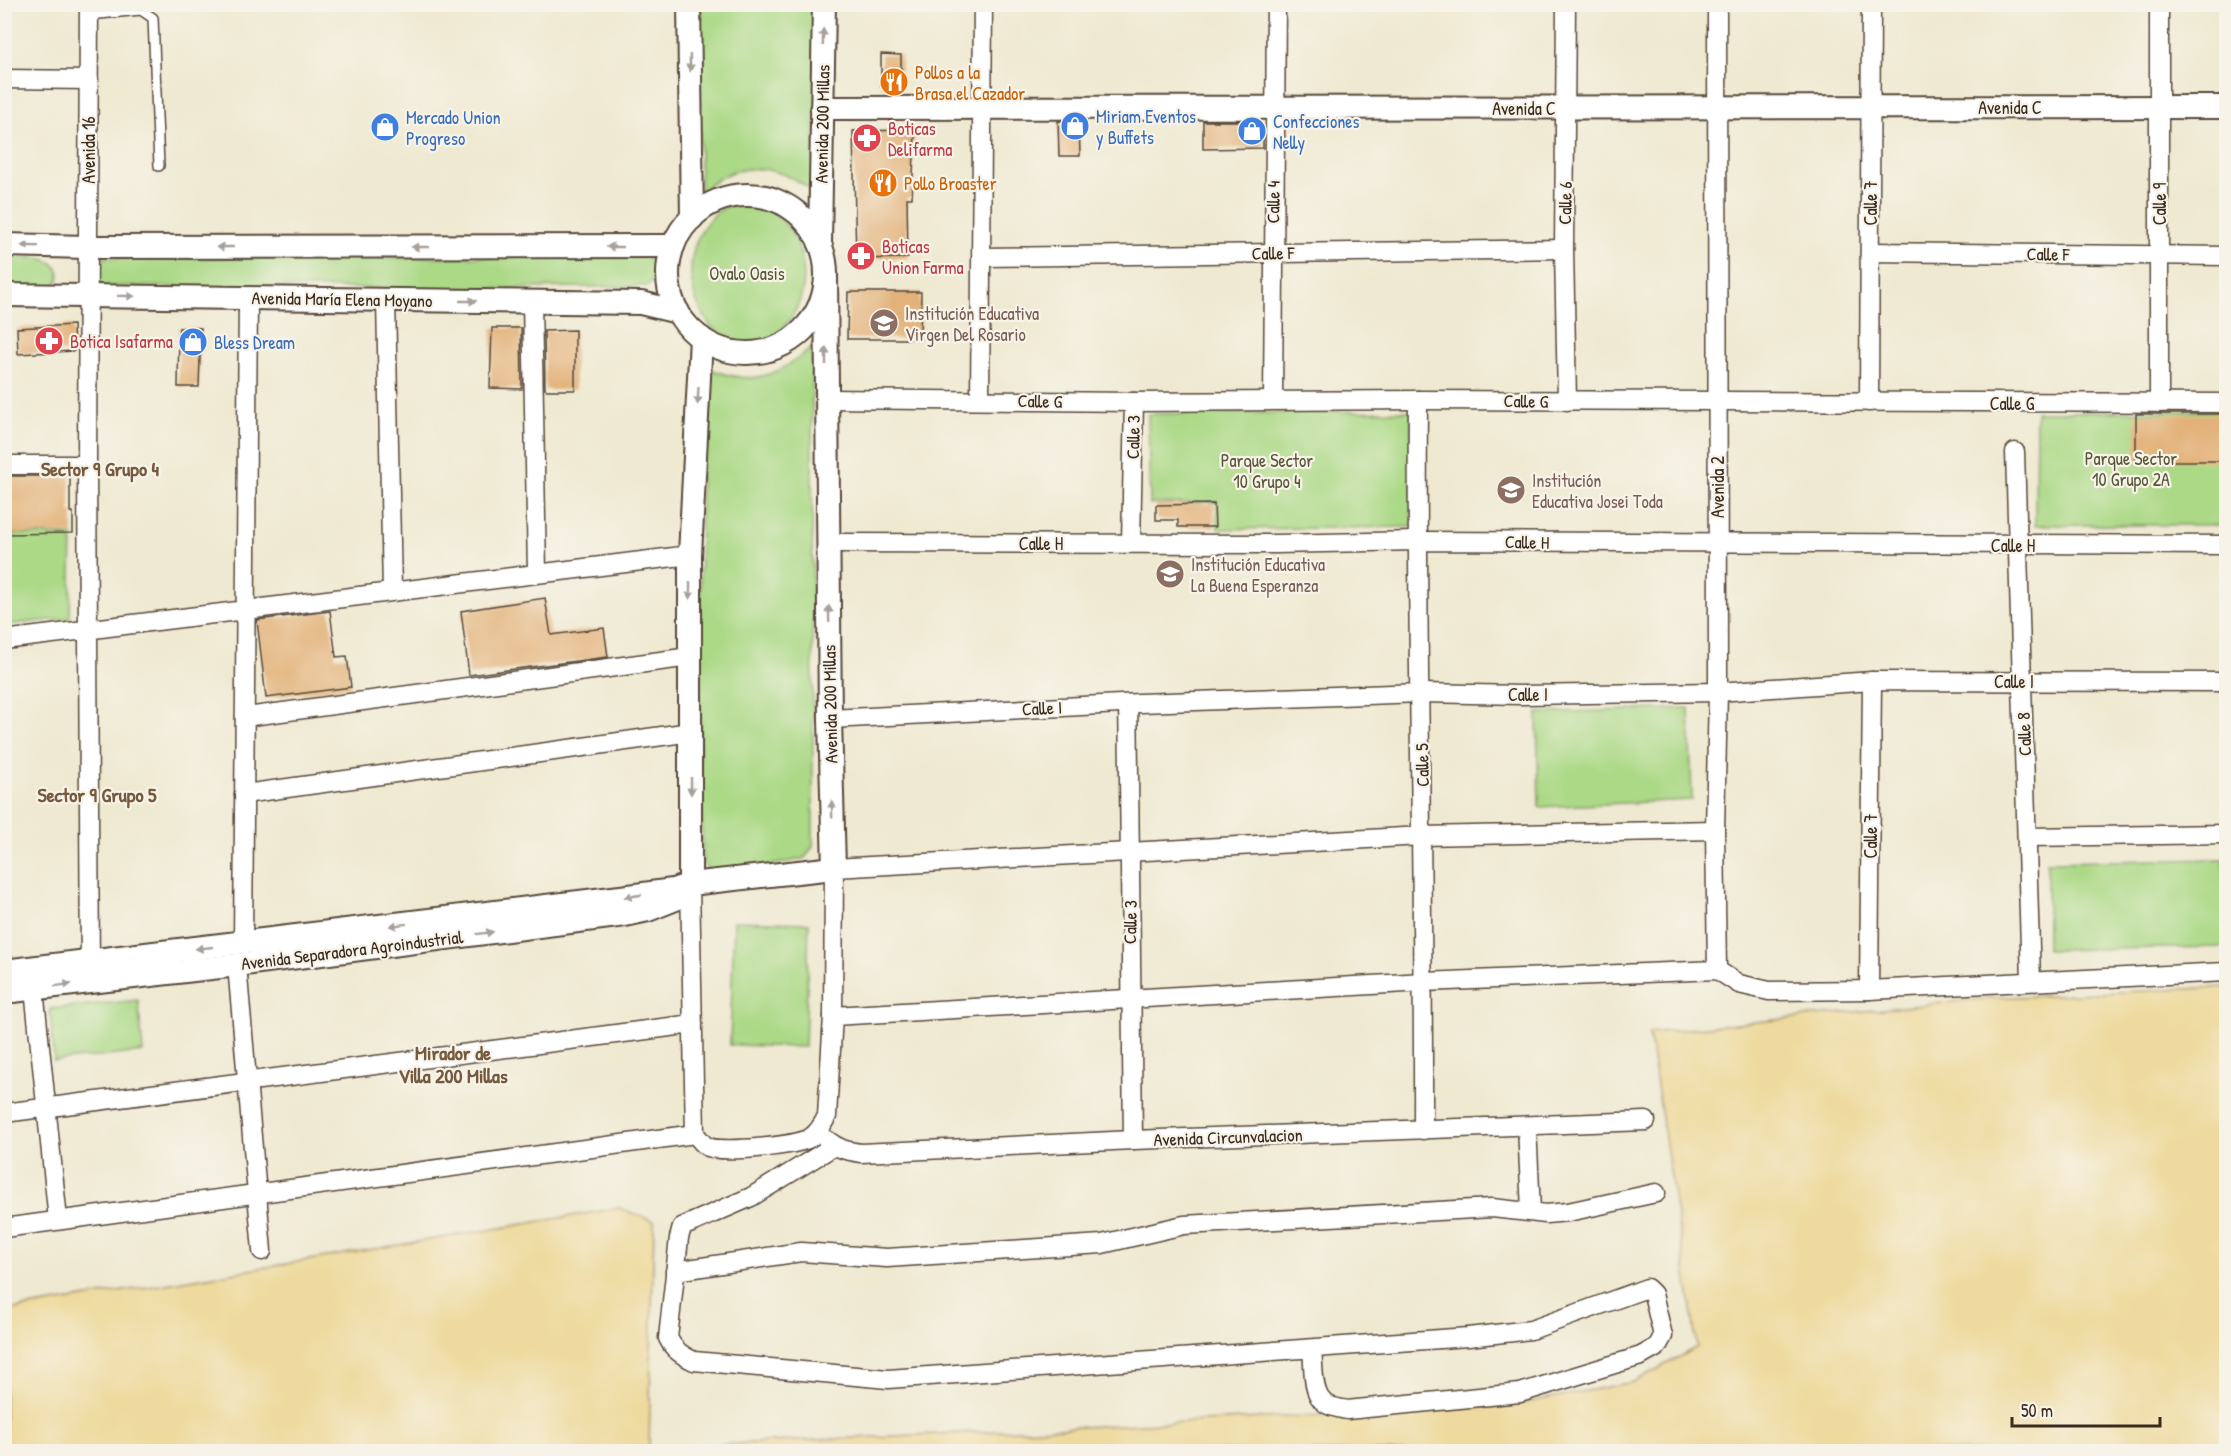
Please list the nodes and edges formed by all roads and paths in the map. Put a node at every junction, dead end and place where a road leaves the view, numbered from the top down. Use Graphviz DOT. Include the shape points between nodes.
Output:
graph roads {
  1 [pos="689,4"];
  2 [pos="824,4"];
  3 [pos="983,4"];
  4 [pos="1276,4"];
  5 [pos="1566,4"];
  6 [pos="1718,4"];
  7 [pos="1871,4"];
  8 [pos="2159,4"];
  9 [pos="89,10"];
  10 [pos="4,79"];
  11 [pos="89,80"];
  12 [pos="1871,107"];
  13 [pos="2159,107"];
  14 [pos="2226,107"];
  15 [pos="822,108"];
  16 [pos="983,108"];
  17 [pos="1275,108"];
  18 [pos="1566,108"];
  19 [pos="1718,108"];
  20 [pos="159,165"];
  21 [pos="692,218"];
  22 [pos="820,243"];
  23 [pos="4,245"];
  24 [pos="673,246"];
  25 [pos="88,247"];
  26 [pos="1564,249"];
  27 [pos="1870,252"];
  28 [pos="1273,253"];
  29 [pos="2158,256"];
  30 [pos="2226,256"];
  31 [pos="982,257"];
  32 [pos="826,276"];
  33 [pos="4,295"];
  34 [pos="88,296"];
  35 [pos="248,299"];
  36 [pos="386,300"];
  37 [pos="532,301"];
  38 [pos="678,312"];
  39 [pos="701,338"];
  40 [pos="826,399"];
  41 [pos="980,400"];
  42 [pos="1272,400"];
  43 [pos="1418,400"];
  44 [pos="1567,401"];
  45 [pos="1134,402"];
  46 [pos="1718,402"];
  47 [pos="1869,402"];
  48 [pos="2159,403"];
  49 [pos="2226,403"];
  50 [pos="2015,452"];
  51 [pos="4,465"];
  52 [pos="87,465"];
  53 [pos="1417,541"];
  54 [pos="828,543"];
  55 [pos="1131,543"];
  56 [pos="1717,544"];
  57 [pos="2019,545"];
  58 [pos="2226,545"];
  59 [pos="690,555"];
  60 [pos="537,573"];
  61 [pos="392,591"];
  62 [pos="246,610"];
  63 [pos="88,629"];
  64 [pos="4,640"];
  65 [pos="690,657"];
  66 [pos="1872,681"];
  67 [pos="2023,681"];
  68 [pos="2226,682"];
  69 [pos="1718,692"];
  70 [pos="1421,693"];
  71 [pos="1128,704"];
  72 [pos="245,717"];
  73 [pos="830,719"];
  74 [pos="691,732"];
  75 [pos="244,794"];
  76 [pos="1715,830"];
  77 [pos="2226,834"];
  78 [pos="1422,836"];
  79 [pos="2027,837"];
  80 [pos="1131,850"];
  81 [pos="834,868"];
  82 [pos="690,884"];
  83 [pos="240,954"];
  84 [pos="1717,970"];
  85 [pos="4,971"];
  86 [pos="90,971"];
  87 [pos="2226,972"];
  88 [pos="2031,981"];
  89 [pos="1424,982"];
  90 [pos="34,988"];
  91 [pos="1869,990"];
  92 [pos="4,992"];
  93 [pos="1130,1000"];
  94 [pos="833,1016"];
  95 [pos="693,1024"];
  96 [pos="247,1082"];
  97 [pos="46,1108"];
  98 [pos="4,1113"];
  99 [pos="1646,1121"];
  100 [pos="1527,1126"];
  101 [pos="819,1129"];
  102 [pos="1423,1130"];
  103 [pos="695,1134"];
  104 [pos="1133,1140"];
  105 [pos="834,1146"];
  106 [pos="257,1193"];
  107 [pos="1656,1193"];
  108 [pos="1531,1211"];
  109 [pos="58,1220"];
  110 [pos="4,1228"];
  111 [pos="262,1251"];
  112 [pos="675,1271"];
  113 [pos="1312,1349"];
  1 -- 21 [label="street, one-way"];
  15 -- 2 [label="street, Avenida 200 Millas, one-way"];
  3 -- 16 [label="street"];
  4 -- 17 [label="street, Calle 4"];
  5 -- 18 [label="street, Calle 6"];
  6 -- 19 [label="street, Avenida 2"];
  7 -- 12 [label="street, Calle 7"];
  8 -- 13 [label="street, Calle 9"];
  9 -- 11 [label="street, Avenida 16"];
  9 -- 20 [label="lane" via="141,10 153,18"];
  10 -- 11 [label="street"];
  11 -- 25 [label="street, Avenida 16"];
  12 -- 13 [label="street, Avenida C"];
  12 -- 19 [label="street, Avenida C"];
  12 -- 27 [label="street, Calle 7"];
  13 -- 14 [label="street, Avenida C"];
  13 -- 29 [label="street, Calle 9"];
  15 -- 16 [label="street, Avenida C"];
  15 -- 22 [label="street, Avenida 200 Millas"];
  16 -- 17 [label="street, Avenida C"];
  16 -- 31 [label="street"];
  17 -- 18 [label="street, Avenida C"];
  17 -- 28 [label="street, Calle 4"];
  18 -- 19 [label="street, Avenida C"];
  18 -- 26 [label="street, Calle 6"];
  19 -- 46 [label="street, Avenida 2"];
  21 -- 22 [label="street" via="721,200 754,195 787,205 806,222"];
  21 -- 24 [label="street"];
  22 -- 32 [label="street"];
  25 -- 23 [label="street, one-way"];
  24 -- 25 [label="street, one-way"];
  24 -- 38 [label="street" via="669,280"];
  25 -- 34 [label="street, Avenida 16"];
  26 -- 28 [label="street, Calle F"];
  26 -- 44 [label="street, Calle 6"];
  27 -- 29 [label="street, Calle F"];
  27 -- 47 [label="street, Calle 7"];
  28 -- 31 [label="street, Calle F"];
  28 -- 42 [label="street, Calle 4"];
  29 -- 30 [label="street, Calle F"];
  29 -- 48 [label="street, Calle 9"];
  31 -- 41 [label="street"];
  32 -- 39 [label="street" via="818,309 782,345 749,352 732,351"];
  40 -- 32 [label="street, Avenida 200 Millas, one-way"];
  33 -- 34 [label="street, Avenida María Elena Moyano"];
  34 -- 35 [label="street, Avenida María Elena Moyano, one-way"];
  34 -- 52 [label="street, Avenida 16"];
  35 -- 36 [label="street, Avenida María Elena Moyano"];
  35 -- 62 [label="street"];
  36 -- 37 [label="street, Avenida María Elena Moyano, one-way"];
  36 -- 61 [label="street"];
  37 -- 38 [label="street, Avenida María Elena Moyano" via="641,303"];
  37 -- 60 [label="street"];
  38 -- 39 [label="street"];
  39 -- 59 [label="street, one-way"];
  40 -- 41 [label="street, Calle G"];
  40 -- 54 [label="street, Avenida 200 Millas"];
  41 -- 45 [label="street, Calle G"];
  42 -- 43 [label="street, Calle G"];
  42 -- 45 [label="street, Calle G"];
  43 -- 44 [label="street, Calle G"];
  43 -- 53 [label="street, Calle 5"];
  44 -- 46 [label="street, Calle G"];
  45 -- 55 [label="street, Calle 3"];
  46 -- 47 [label="street, Calle G"];
  46 -- 56 [label="street, Avenida 2"];
  47 -- 48 [label="street, Calle G"];
  48 -- 49 [label="street, Calle G"];
  50 -- 57 [label="street, Calle 8"];
  51 -- 52 [label="street"];
  52 -- 63 [label="street, Avenida 16"];
  53 -- 55 [label="street, Calle H"];
  53 -- 56 [label="street, Calle H"];
  53 -- 70 [label="street, Calle 5"];
  54 -- 55 [label="street, Calle H"];
  73 -- 54 [label="street, Avenida 200 Millas, one-way"];
  56 -- 57 [label="street, Calle H"];
  56 -- 69 [label="street, Avenida 2"];
  57 -- 58 [label="street, Calle H"];
  57 -- 67 [label="street, Calle 8"];
  59 -- 60 [label="street"];
  59 -- 65 [label="street, one-way"];
  60 -- 61 [label="street"];
  61 -- 62 [label="street"];
  62 -- 63 [label="street"];
  62 -- 72 [label="street"];
  63 -- 64 [label="street"];
  63 -- 86 [label="street, Avenida 16"];
  65 -- 72 [label="street"];
  65 -- 74 [label="street"];
  66 -- 67 [label="street, Calle I"];
  66 -- 69 [label="street, Calle I"];
  66 -- 91 [label="street, Calle 7"];
  67 -- 68 [label="street, Calle I"];
  67 -- 79 [label="street, Calle 8"];
  69 -- 70 [label="street, Calle I"];
  69 -- 76 [label="street, Avenida 2"];
  70 -- 71 [label="street, Calle I"];
  70 -- 78 [label="street, Calle 5"];
  71 -- 73 [label="street, Calle I"];
  71 -- 80 [label="street, Calle 3"];
  72 -- 75 [label="street"];
  81 -- 73 [label="street, Avenida 200 Millas, one-way"];
  74 -- 75 [label="street"];
  74 -- 82 [label="street, one-way"];
  75 -- 83 [label="street"];
  76 -- 78 [label="street"];
  76 -- 84 [label="street, Avenida 2"];
  77 -- 79 [label="street"];
  78 -- 80 [label="street"];
  78 -- 89 [label="street, Calle 5"];
  79 -- 88 [label="street, Calle 8"];
  80 -- 81 [label="street"];
  80 -- 93 [label="street, Calle 3"];
  81 -- 82 [label="street"];
  81 -- 94 [label="street, Avenida 200 Millas"];
  82 -- 83 [label="street, Avenida Separadora Agroindustrial" via="684,895 668,903 625,915"];
  82 -- 95 [label="street"];
  83 -- 86 [label="street, Avenida Separadora Agroindustrial"];
  83 -- 96 [label="street"];
  84 -- 89 [label="street"];
  84 -- 91 [label="street" via="1739,984 1768,992"];
  85 -- 86 [label="street, Avenida Separadora Agroindustrial"];
  90 -- 86 [label="street, Avenida Separadora Agroindustrial, one-way"];
  87 -- 88 [label="street"];
  88 -- 91 [label="street"];
  89 -- 93 [label="street"];
  89 -- 102 [label="street, Calle 5"];
  90 -- 92 [label="street, Avenida Separadora Agroindustrial"];
  90 -- 97 [label="street"];
  93 -- 94 [label="street"];
  93 -- 104 [label="street, Calle 3"];
  94 -- 101 [label="street, Avenida 200 Millas" via="827,1116"];
  95 -- 96 [label="street"];
  95 -- 103 [label="street"];
  96 -- 97 [label="street"];
  96 -- 106 [label="street"];
  97 -- 98 [label="street"];
  97 -- 109 [label="street"];
  99 -- 100 [label="street, Avenida Circunvalacion"];
  100 -- 102 [label="street, Avenida Circunvalacion"];
  100 -- 108 [label="street"];
  101 -- 103 [label="street" via="810,1138 796,1143 723,1150 706,1146"];
  101 -- 105 [label="street"];
  102 -- 104 [label="street, Avenida Circunvalacion"];
  103 -- 106 [label="street"];
  104 -- 105 [label="street, Avenida Circunvalacion" via="861,1153"];
  105 -- 112 [label="street" via="752,1197 682,1227"];
  106 -- 109 [label="street"];
  106 -- 111 [label="street"];
  107 -- 108 [label="street" via="1568,1212"];
  108 -- 112 [label="street" via="1492,1208 1184,1225 1102,1244 887,1258 801,1252"];
  109 -- 110 [label="street"];
  112 -- 113 [label="street" via="668,1338 673,1348 694,1360 888,1379"];
  113 -- 113 [label="street" via="1531,1330 1647,1288 1653,1294 1663,1336 1657,1347 1641,1356 1520,1393 1347,1410 1322,1402"];
}
